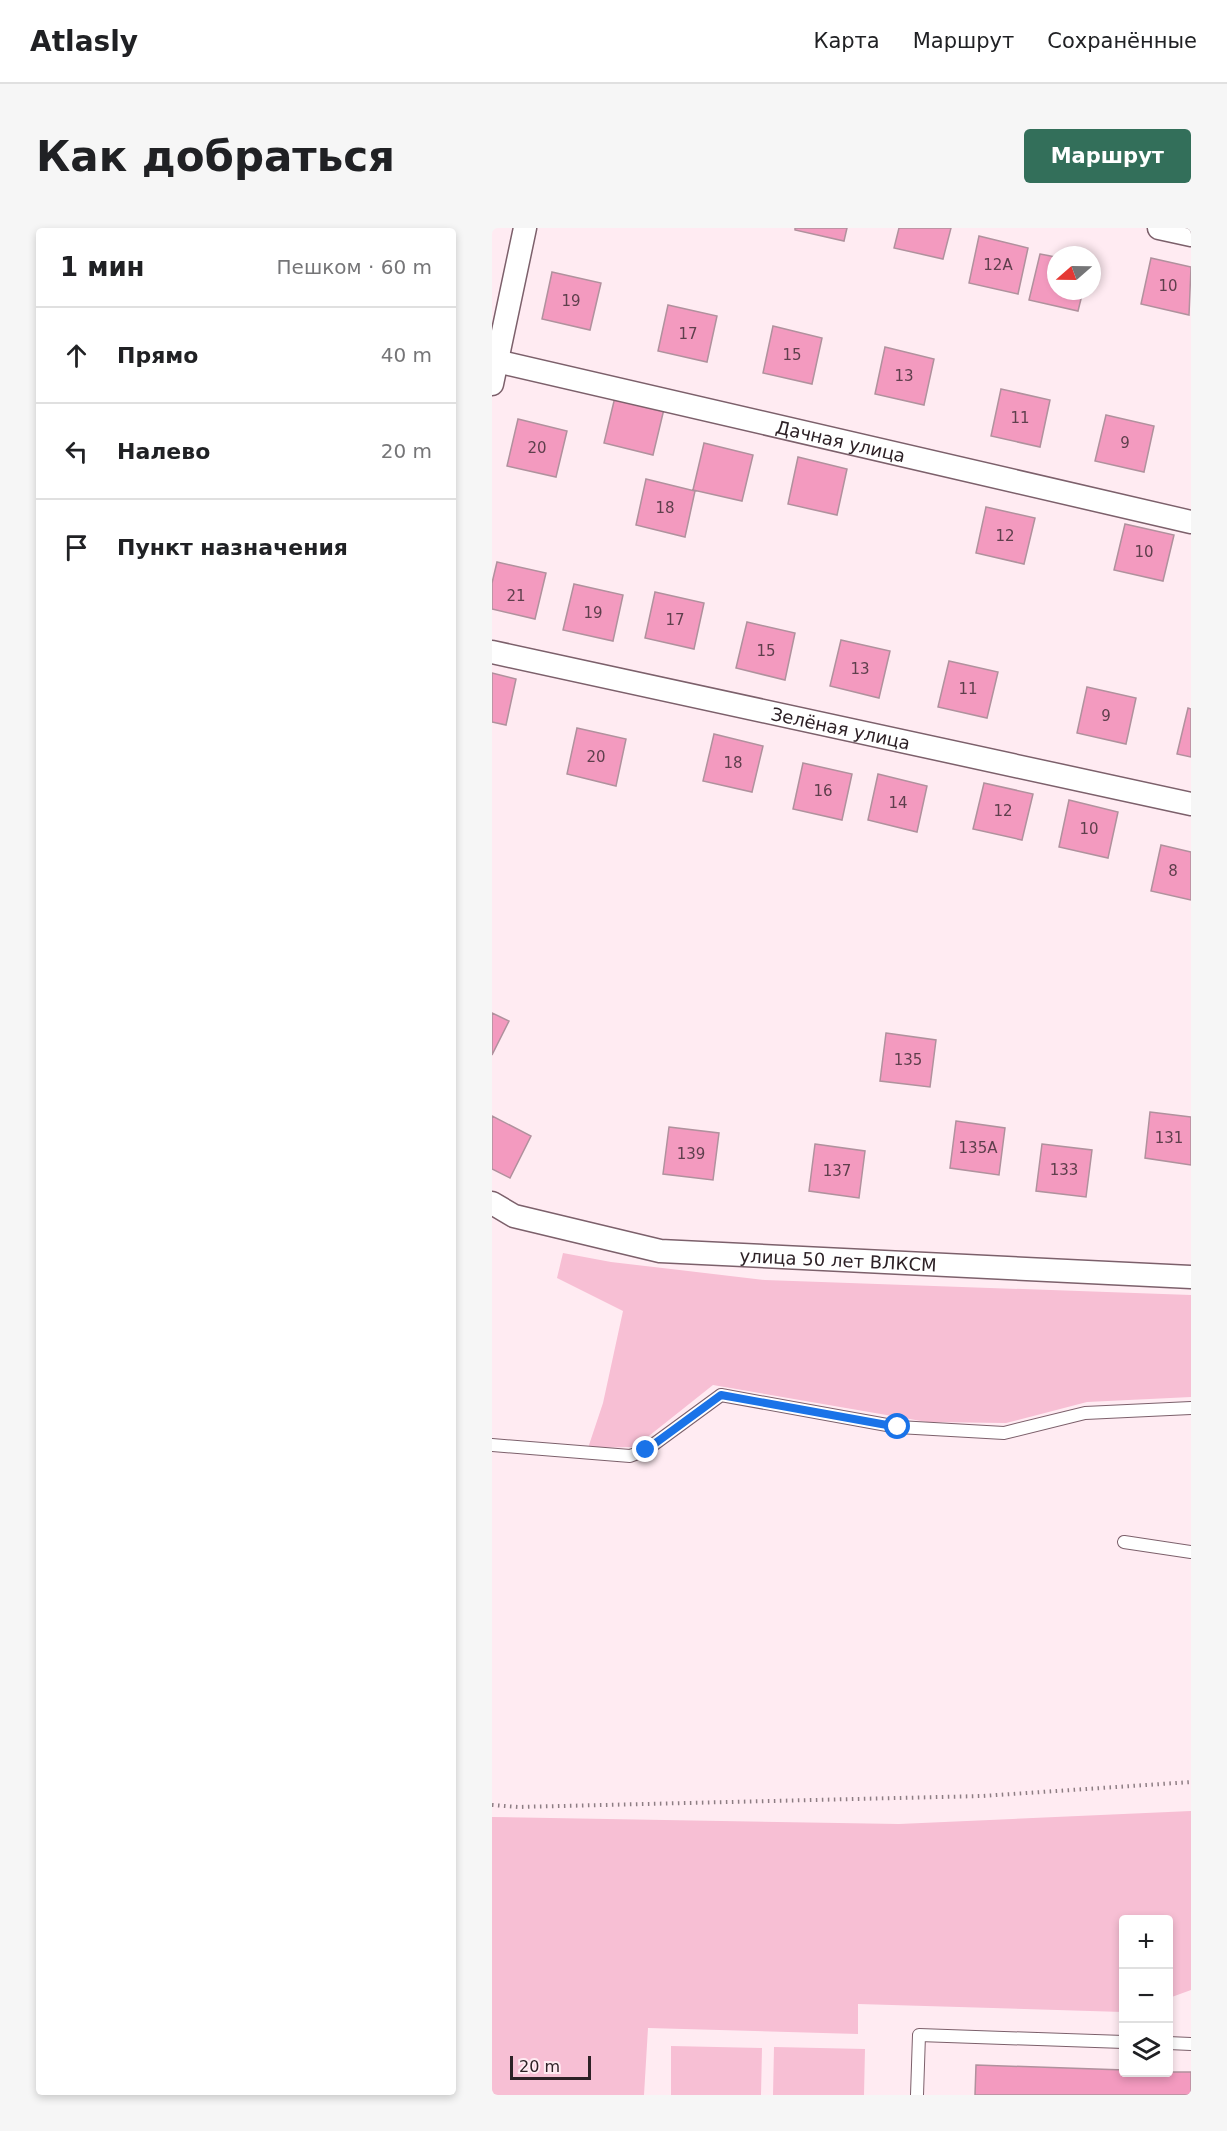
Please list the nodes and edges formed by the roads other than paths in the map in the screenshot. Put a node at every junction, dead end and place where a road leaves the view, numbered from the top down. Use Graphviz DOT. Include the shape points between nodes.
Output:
graph roads {
  1 [pos="525,228"];
  2 [pos="1159,228"];
  3 [pos="1191,235"];
  4 [pos="494,361"];
  5 [pos="492,384"];
  6 [pos="1191,522"];
  7 [pos="492,652"];
  8 [pos="1191,804"];
  9 [pos="492,1203"];
  10 [pos="1191,1277"];
  11 [pos="1191,1408"];
  12 [pos="492,1445"];
  13 [pos="1124,1542"];
  14 [pos="1191,1552"];
  15 [pos="1119,2042"];
  16 [pos="1173,2043"];
  17 [pos="1191,2044"];
  18 [pos="917,2095"];
  1 -- 4 [label="street"];
  2 -- 3 [label="street"];
  4 -- 5 [label="street"];
  4 -- 6 [label="street, Дачная улица"];
  7 -- 8 [label="street, Зелёная улица"];
  9 -- 10 [label="street, улица 50 лет ВЛКСМ" via="514,1216 660,1251"];
  11 -- 12 [label="lane" via="1086,1413 1004,1433 898,1427 721,1395 646,1450 630,1456"];
  13 -- 14 [label="lane"];
  15 -- 18 [label="lane" via="919,2036"];
  16 -- 17 [label="lane"];
}
